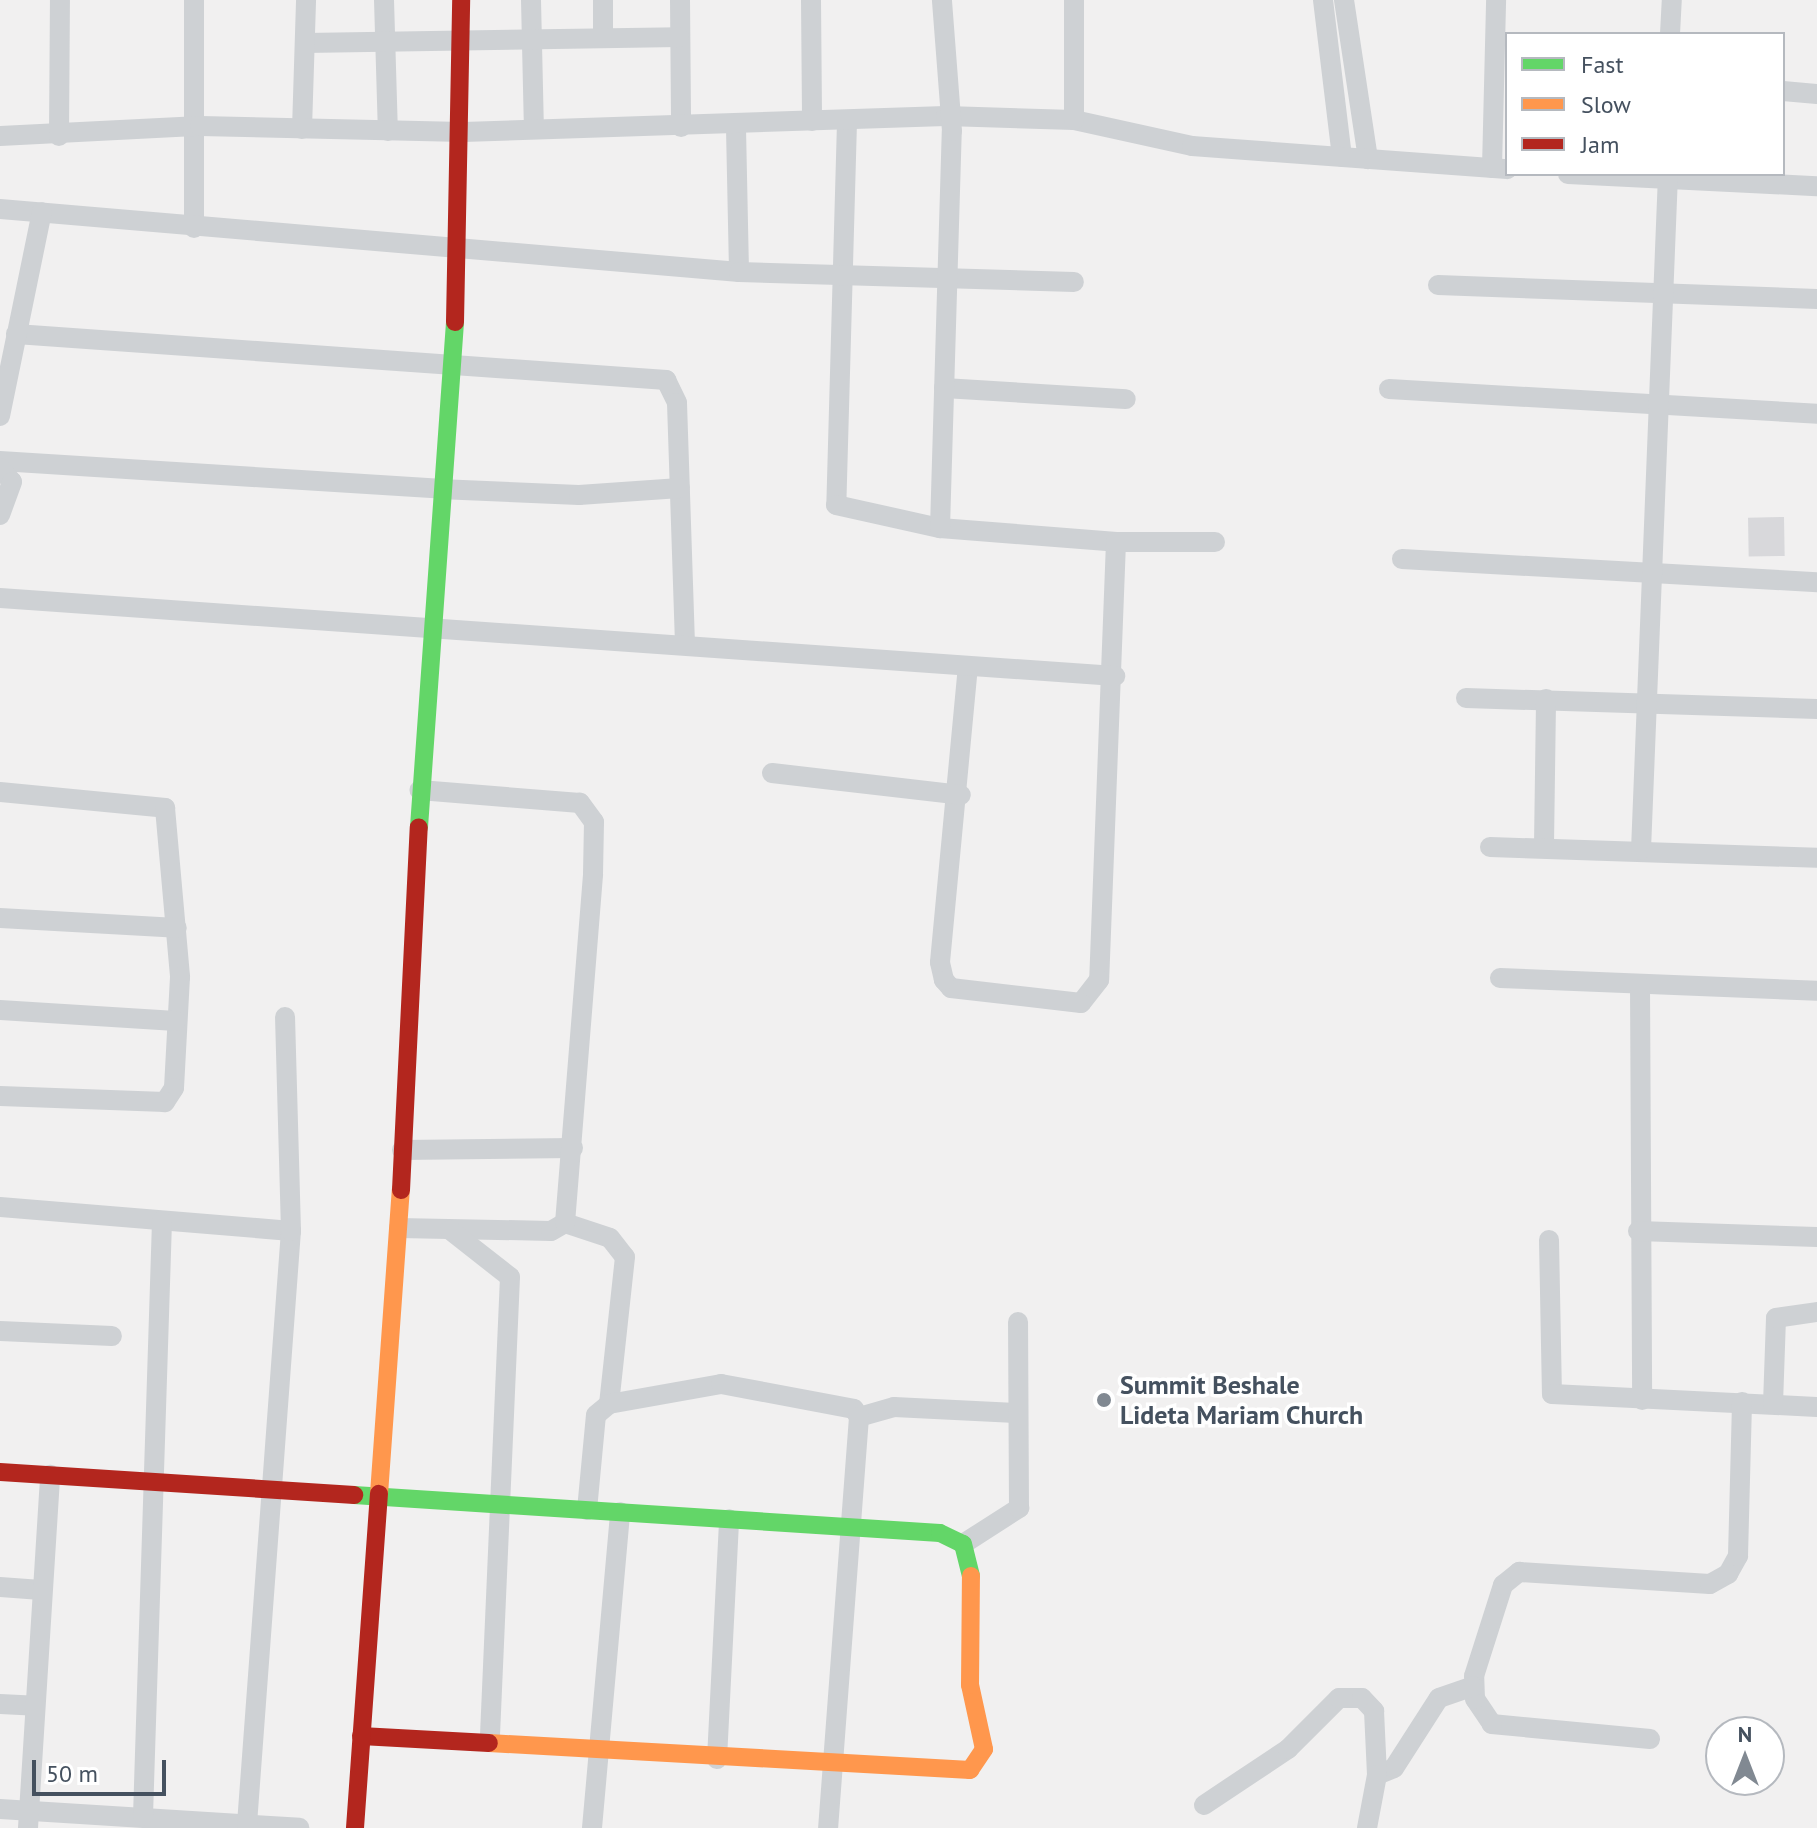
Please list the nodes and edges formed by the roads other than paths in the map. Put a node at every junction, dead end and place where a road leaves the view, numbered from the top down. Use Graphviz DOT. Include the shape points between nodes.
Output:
graph roads {
  1 [pos="60,0"];
  2 [pos="194,0"];
  3 [pos="306,0"];
  4 [pos="384,0"];
  5 [pos="461,0"];
  6 [pos="531,0"];
  7 [pos="603,0"];
  8 [pos="680,0"];
  9 [pos="811,0"];
  10 [pos="942,0"];
  11 [pos="1074,0"];
  12 [pos="1323,0"];
  13 [pos="1344,0"];
  14 [pos="1496,0"];
  15 [pos="1672,0"];
  16 [pos="1670,32"];
  17 [pos="679,37"];
  18 [pos="603,38"];
  19 [pos="532,41"];
  20 [pos="385,42"];
  21 [pos="462,42"];
  22 [pos="305,43"];
  23 [pos="1502,71"];
  24 [pos="1785,91"];
  25 [pos="1817,94"];
  26 [pos="946,116"];
  27 [pos="1074,120"];
  28 [pos="812,121"];
  29 [pos="847,122"];
  30 [pos="200,126"];
  31 [pos="681,127"];
  32 [pos="534,128"];
  33 [pos="736,128"];
  34 [pos="302,129"];
  35 [pos="388,131"];
  36 [pos="463,132"];
  37 [pos="0,136"];
  38 [pos="59,136"];
  39 [pos="1342,157"];
  40 [pos="1368,159"];
  41 [pos="1500,169"];
  42 [pos="1618,176"];
  43 [pos="1668,178"];
  44 [pos="1817,186"];
  45 [pos="0,209"];
  46 [pos="42,212"];
  47 [pos="194,228"];
  48 [pos="461,251"];
  49 [pos="739,272"];
  50 [pos="840,278"];
  51 [pos="949,280"];
  52 [pos="1074,282"];
  53 [pos="1438,285"];
  54 [pos="1662,291"];
  55 [pos="1817,299"];
  56 [pos="16,334"];
  57 [pos="449,366"];
  58 [pos="944,388"];
  59 [pos="1389,389"];
  60 [pos="1126,399"];
  61 [pos="1657,407"];
  62 [pos="1817,414"];
  63 [pos="0,416"];
  64 [pos="0,461"];
  65 [pos="0,468"];
  66 [pos="680,488"];
  67 [pos="439,489"];
  68 [pos="0,515"];
  69 [pos="940,528"];
  70 [pos="1116,542"];
  71 [pos="1215,542"];
  72 [pos="1402,559"];
  73 [pos="1655,574"];
  74 [pos="1817,582"];
  75 [pos="0,598"];
  76 [pos="429,629"];
  77 [pos="685,644"];
  78 [pos="968,667"];
  79 [pos="1115,676"];
  80 [pos="1466,698"];
  81 [pos="1546,699"];
  82 [pos="1651,701"];
  83 [pos="1817,709"];
  84 [pos="772,773"];
  85 [pos="420,790"];
  86 [pos="0,792"];
  87 [pos="961,795"];
  88 [pos="1544,845"];
  89 [pos="1490,847"];
  90 [pos="1641,850"];
  91 [pos="1817,858"];
  92 [pos="0,918"];
  93 [pos="177,928"];
  94 [pos="1500,978"];
  95 [pos="1640,986"];
  96 [pos="1817,991"];
  97 [pos="0,1010"];
  98 [pos="285,1017"];
  99 [pos="176,1021"];
  100 [pos="0,1096"];
  101 [pos="573,1148"];
  102 [pos="402,1150"];
  103 [pos="0,1207"];
  104 [pos="162,1221"];
  105 [pos="565,1223"];
  106 [pos="399,1228"];
  107 [pos="450,1230"];
  108 [pos="291,1231"];
  109 [pos="1638,1231"];
  110 [pos="1817,1237"];
  111 [pos="1549,1240"];
  112 [pos="1817,1312"];
  113 [pos="1018,1322"];
  114 [pos="0,1331"];
  115 [pos="112,1336"];
  116 [pos="1642,1400"];
  117 [pos="1742,1402"];
  118 [pos="609,1404"];
  119 [pos="1773,1404"];
  120 [pos="1817,1407"];
  121 [pos="1016,1413"];
  122 [pos="859,1417"];
  123 [pos="0,1472"];
  124 [pos="50,1475"];
  125 [pos="158,1483"];
  126 [pos="267,1490"];
  127 [pos="376,1498"];
  128 [pos="499,1505"];
  129 [pos="587,1510"];
  130 [pos="620,1512"];
  131 [pos="729,1519"];
  132 [pos="853,1525"];
  133 [pos="963,1544"];
  134 [pos="0,1587"];
  135 [pos="41,1590"];
  136 [pos="1473,1686"];
  137 [pos="0,1704"];
  138 [pos="35,1706"];
  139 [pos="361,1736"];
  140 [pos="1650,1739"];
  141 [pos="490,1741"];
  142 [pos="600,1753"];
  143 [pos="717,1759"];
  144 [pos="833,1767"];
  145 [pos="1377,1775"];
  146 [pos="1204,1805"];
  147 [pos="0,1809"];
  148 [pos="143,1816"];
  149 [pos="28,1819"];
  150 [pos="247,1824"];
  151 [pos="201,1825"];
  152 [pos="299,1828"];
  153 [pos="355,1828"];
  154 [pos="592,1828"];
  155 [pos="828,1828"];
  156 [pos="1367,1828"];
  1 -- 38 [label="street"];
  2 -- 30 [label="street"];
  3 -- 22 [label="street"];
  4 -- 20 [label="street"];
  5 -- 21 [label="street"];
  6 -- 19 [label="street"];
  7 -- 18 [label="street"];
  8 -- 17 [label="street"];
  9 -- 28 [label="street"];
  10 -- 26 [label="street"];
  11 -- 27 [label="street"];
  12 -- 39 [label="street"];
  13 -- 40 [label="street"];
  14 -- 23 [label="street"];
  15 -- 16 [label="street"];
  17 -- 18 [label="street"];
  17 -- 31 [label="street"];
  18 -- 19 [label="street"];
  19 -- 21 [label="street"];
  19 -- 32 [label="street"];
  20 -- 21 [label="street"];
  20 -- 22 [label="street"];
  20 -- 35 [label="street"];
  21 -- 36 [label="street"];
  22 -- 34 [label="street"];
  23 -- 41 [label="street"];
  24 -- 25 [label="street"];
  26 -- 27 [label="street"];
  26 -- 29 [label="street"];
  26 -- 51 [label="street"];
  27 -- 39 [label="street" via="1264,153"];
  28 -- 29 [label="street"];
  28 -- 33 [label="street"];
  29 -- 50 [label="street"];
  30 -- 34 [label="street"];
  30 -- 38 [label="street"];
  30 -- 47 [label="street"];
  31 -- 32 [label="street"];
  31 -- 33 [label="street"];
  32 -- 36 [label="street"];
  33 -- 49 [label="street"];
  34 -- 35 [label="street"];
  35 -- 36 [label="street"];
  36 -- 48 [label="street"];
  37 -- 38 [label="street"];
  39 -- 40 [label="street"];
  40 -- 41 [label="street"];
  42 -- 43 [label="street"];
  43 -- 44 [label="street"];
  43 -- 54 [label="street"];
  45 -- 46 [label="street"];
  46 -- 47 [label="street"];
  46 -- 56 [label="street"];
  47 -- 48 [label="street"];
  48 -- 49 [label="street"];
  48 -- 57 [label="street"];
  49 -- 50 [label="street"];
  50 -- 51 [label="street"];
  50 -- 69 [label="street" via="832,495 842,510"];
  51 -- 52 [label="street"];
  51 -- 58 [label="street"];
  53 -- 54 [label="street"];
  54 -- 55 [label="street"];
  54 -- 61 [label="street"];
  56 -- 57 [label="street"];
  56 -- 63 [label="street"];
  57 -- 66 [label="street" via="666,380 676,388"];
  57 -- 67 [label="street"];
  58 -- 60 [label="street"];
  58 -- 69 [label="street"];
  59 -- 61 [label="street"];
  61 -- 62 [label="street"];
  61 -- 73 [label="street"];
  64 -- 67 [label="street"];
  65 -- 68 [label="street" via="12,482"];
  66 -- 67 [label="street" via="579,495"];
  66 -- 77 [label="street"];
  67 -- 76 [label="street"];
  69 -- 70 [label="street"];
  70 -- 71 [label="street"];
  70 -- 79 [label="street"];
  72 -- 73 [label="street"];
  73 -- 74 [label="street"];
  73 -- 82 [label="street"];
  75 -- 76 [label="street"];
  76 -- 77 [label="street"];
  76 -- 85 [label="street"];
  77 -- 78 [label="street"];
  78 -- 79 [label="street"];
  78 -- 87 [label="street"];
  79 -- 87 [label="street" via="1099,980 1081,1003 951,988 944,980 940,962"];
  80 -- 81 [label="street"];
  81 -- 82 [label="street"];
  81 -- 88 [label="street"];
  82 -- 83 [label="street"];
  82 -- 90 [label="street"];
  84 -- 87 [label="street"];
  85 -- 101 [label="street" via="566,798 590,811 593,874"];
  85 -- 102 [label="street"];
  86 -- 93 [label="street" via="165,808"];
  88 -- 89 [label="street"];
  88 -- 90 [label="street"];
  90 -- 91 [label="street"];
  92 -- 93 [label="street"];
  93 -- 99 [label="street"];
  94 -- 95 [label="street"];
  95 -- 96 [label="street"];
  95 -- 109 [label="street"];
  97 -- 99 [label="street"];
  98 -- 108 [label="street"];
  99 -- 100 [label="street" via="174,1088 154,1107"];
  101 -- 102 [label="street"];
  101 -- 105 [label="street"];
  102 -- 106 [label="street"];
  103 -- 104 [label="street"];
  104 -- 108 [label="street"];
  104 -- 125 [label="street"];
  105 -- 107 [label="street" via="551,1231"];
  105 -- 118 [label="street" via="610,1238 625,1257"];
  106 -- 107 [label="street"];
  106 -- 127 [label="street"];
  107 -- 128 [label="street" via="510,1277"];
  108 -- 126 [label="street"];
  109 -- 110 [label="street"];
  109 -- 116 [label="street"];
  111 -- 116 [label="street" via="1552,1394"];
  112 -- 119 [label="street" via="1776,1318"];
  113 -- 121 [label="street"];
  114 -- 115 [label="street"];
  116 -- 117 [label="street"];
  117 -- 119 [label="street"];
  117 -- 136 [label="street" via="1738,1556 1728,1574 1710,1584 1509,1576"];
  118 -- 122 [label="street" via="721,1384 787,1401 841,1402"];
  118 -- 129 [label="street" via="596,1415"];
  119 -- 120 [label="street"];
  121 -- 122 [label="street" via="894,1407"];
  121 -- 133 [label="street" via="1019,1508"];
  122 -- 132 [label="street"];
  123 -- 124 [label="street"];
  124 -- 125 [label="street"];
  124 -- 135 [label="street"];
  125 -- 126 [label="street"];
  125 -- 148 [label="street"];
  126 -- 127 [label="street"];
  126 -- 150 [label="street"];
  127 -- 128 [label="street"];
  127 -- 139 [label="street"];
  128 -- 129 [label="street"];
  128 -- 141 [label="street"];
  129 -- 130 [label="street"];
  130 -- 131 [label="street"];
  130 -- 142 [label="street"];
  131 -- 132 [label="street"];
  131 -- 143 [label="street"];
  132 -- 133 [label="street" via="955,1535"];
  132 -- 144 [label="street"];
  133 -- 144 [label="street" via="971,1566 970,1685 982,1762 945,1772"];
  134 -- 135 [label="street"];
  135 -- 138 [label="street"];
  136 -- 140 [label="street" via="1492,1724"];
  136 -- 145 [label="street" via="1439,1698 1394,1768"];
  137 -- 138 [label="street"];
  138 -- 149 [label="street"];
  139 -- 141 [label="street"];
  139 -- 153 [label="street"];
  141 -- 142 [label="street"];
  142 -- 143 [label="street"];
  142 -- 154 [label="street"];
  143 -- 144 [label="street"];
  144 -- 155 [label="street"];
  145 -- 146 [label="street" via="1374,1711 1362,1698 1339,1698 1288,1749"];
  145 -- 156 [label="street"];
  147 -- 149 [label="street"];
  148 -- 149 [label="street"];
  148 -- 151 [label="street"];
  150 -- 151 [label="street"];
  150 -- 152 [label="street"];
}
